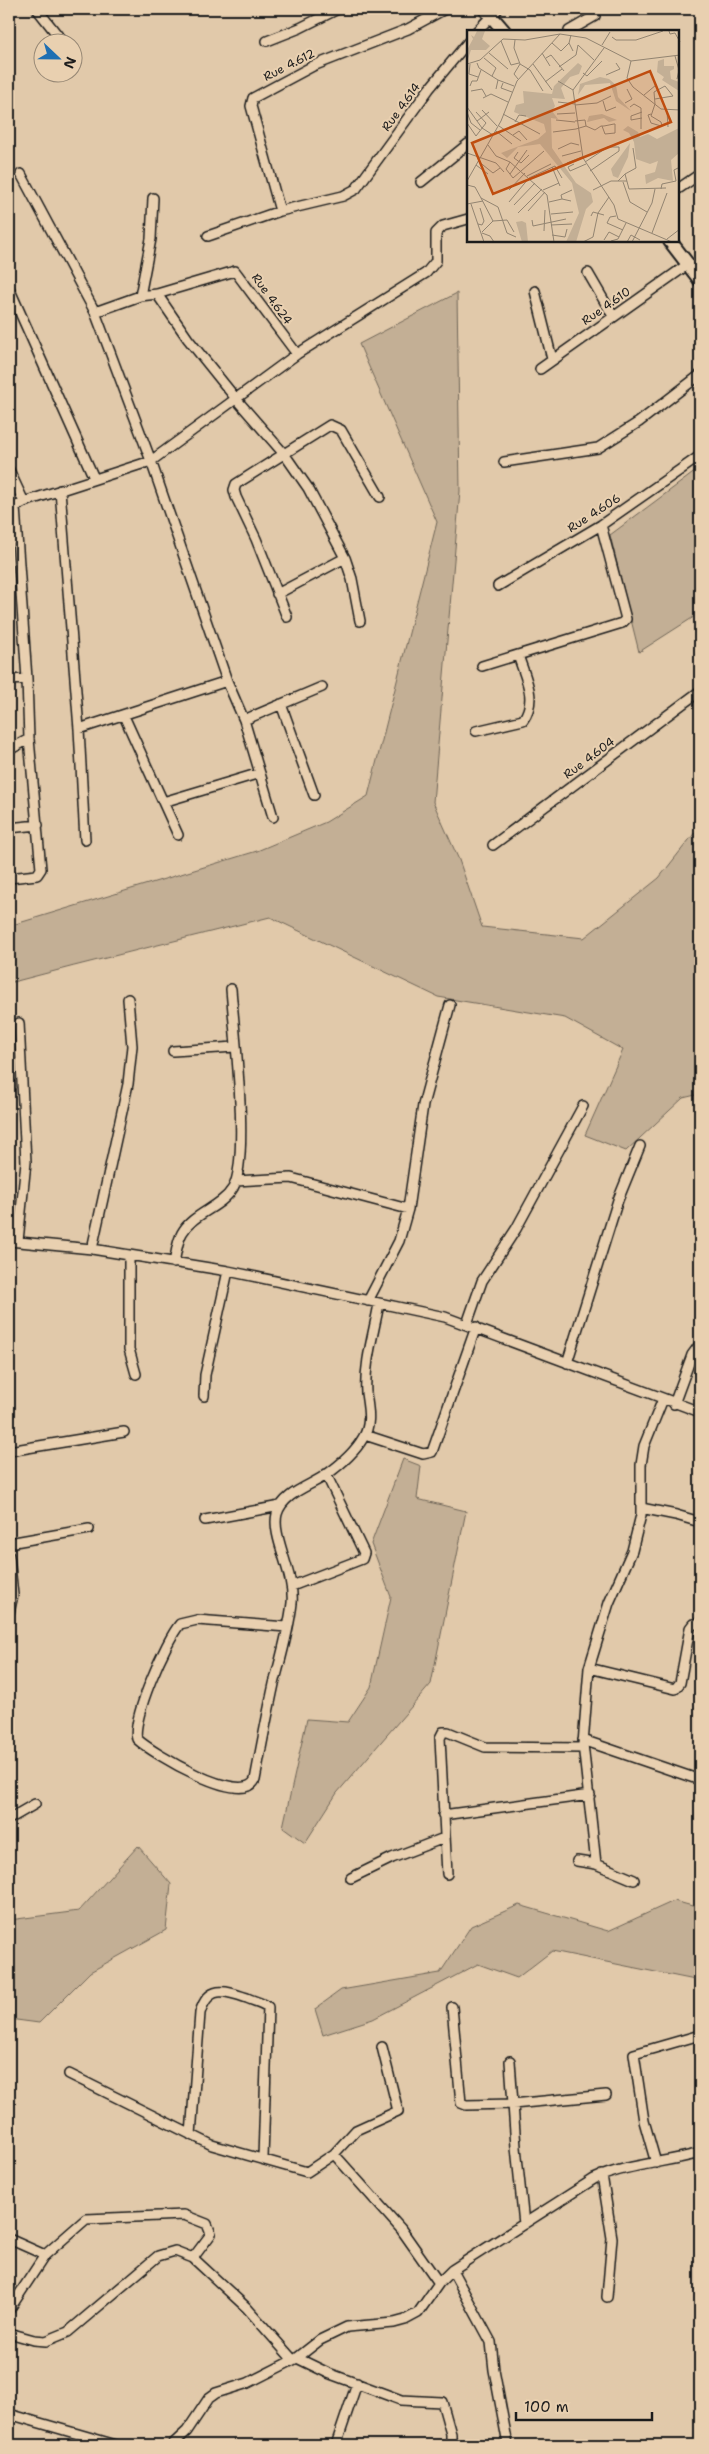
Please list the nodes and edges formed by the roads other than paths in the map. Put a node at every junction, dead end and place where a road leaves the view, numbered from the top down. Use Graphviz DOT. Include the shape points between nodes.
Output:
graph roads {
  1 [pos="37,9"];
  2 [pos="338,9"];
  3 [pos="445,9"];
  4 [pos="491,11"];
  5 [pos="595,16"];
  6 [pos="477,30"];
  7 [pos="503,30"];
  8 [pos="571,30"];
  9 [pos="55,32"];
  10 [pos="267,41"];
  11 [pos="467,43"];
  12 [pos="467,145"];
  13 [pos="21,174"];
  14 [pos="700,174"];
  15 [pos="421,182"];
  16 [pos="679,188"];
  17 [pos="153,198"];
  18 [pos="280,211"];
  19 [pos="467,219"];
  20 [pos="208,236"];
  21 [pos="671,242"];
  22 [pos="687,265"];
  23 [pos="588,273"];
  24 [pos="700,280"];
  25 [pos="9,288"];
  26 [pos="535,291"];
  27 [pos="157,294"];
  28 [pos="140,296"];
  29 [pos="95,312"];
  30 [pos="613,316"];
  31 [pos="297,354"];
  32 [pos="552,359"];
  33 [pos="540,369"];
  34 [pos="700,375"];
  35 [pos="236,400"];
  36 [pos="285,455"];
  37 [pos="700,456"];
  38 [pos="151,461"];
  39 [pos="504,462"];
  40 [pos="9,470"];
  41 [pos="94,478"];
  42 [pos="60,490"];
  43 [pos="380,496"];
  44 [pos="24,502"];
  45 [pos="12,509"];
  46 [pos="601,525"];
  47 [pos="345,558"];
  48 [pos="498,586"];
  49 [pos="277,594"];
  50 [pos="287,617"];
  51 [pos="360,621"];
  52 [pos="518,655"];
  53 [pos="482,666"];
  54 [pos="27,678"];
  55 [pos="9,680"];
  56 [pos="226,681"];
  57 [pos="322,687"];
  58 [pos="700,691"];
  59 [pos="281,704"];
  60 [pos="124,716"];
  61 [pos="244,720"];
  62 [pos="79,729"];
  63 [pos="476,731"];
  64 [pos="29,739"];
  65 [pos="9,750"];
  66 [pos="260,773"];
  67 [pos="314,795"];
  68 [pos="163,802"];
  69 [pos="273,817"];
  70 [pos="38,825"];
  71 [pos="9,828"];
  72 [pos="178,835"];
  73 [pos="84,840"];
  74 [pos="493,845"];
  75 [pos="9,878"];
  76 [pos="231,990"];
  77 [pos="128,999"];
  78 [pos="450,1005"];
  79 [pos="19,1023"];
  80 [pos="235,1046"];
  81 [pos="173,1051"];
  82 [pos="582,1106"];
  83 [pos="640,1146"];
  84 [pos="236,1181"];
  85 [pos="408,1209"];
  86 [pos="13,1241"];
  87 [pos="92,1249"];
  88 [pos="129,1256"];
  89 [pos="174,1263"];
  90 [pos="228,1271"];
  91 [pos="368,1301"];
  92 [pos="379,1304"];
  93 [pos="472,1326"];
  94 [pos="700,1344"];
  95 [pos="567,1363"];
  96 [pos="136,1374"];
  97 [pos="204,1396"];
  98 [pos="663,1400"];
  99 [pos="674,1404"];
  100 [pos="700,1412"];
  101 [pos="124,1432"];
  102 [pos="365,1435"];
  103 [pos="9,1451"];
  104 [pos="326,1474"];
  105 [pos="280,1506"];
  106 [pos="641,1508"];
  107 [pos="205,1520"];
  108 [pos="700,1522"];
  109 [pos="89,1529"];
  110 [pos="9,1543"];
  111 [pos="9,1556"];
  112 [pos="292,1586"];
  113 [pos="9,1613"];
  114 [pos="700,1624"];
  115 [pos="287,1627"];
  116 [pos="589,1668"];
  117 [pos="583,1744"];
  118 [pos="700,1780"];
  119 [pos="590,1795"];
  120 [pos="35,1804"];
  121 [pos="443,1815"];
  122 [pos="9,1819"];
  123 [pos="444,1838"];
  124 [pos="577,1861"];
  125 [pos="596,1864"];
  126 [pos="447,1874"];
  127 [pos="351,1878"];
  128 [pos="634,1880"];
  129 [pos="452,2007"];
  130 [pos="700,2035"];
  131 [pos="382,2047"];
  132 [pos="510,2061"];
  133 [pos="69,2074"];
  134 [pos="606,2094"];
  135 [pos="513,2104"];
  136 [pos="191,2136"];
  137 [pos="700,2153"];
  138 [pos="334,2154"];
  139 [pos="263,2158"];
  140 [pos="656,2163"];
  141 [pos="602,2175"];
  142 [pos="524,2224"];
  143 [pos="9,2239"];
  144 [pos="45,2255"];
  145 [pos="192,2258"];
  146 [pos="452,2270"];
  147 [pos="439,2283"];
  148 [pos="608,2297"];
  149 [pos="9,2310"];
  150 [pos="9,2333"];
  151 [pos="295,2359"];
  152 [pos="357,2384"];
  153 [pos="9,2414"];
  154 [pos="116,2445"];
  155 [pos="172,2445"];
  156 [pos="336,2445"];
  157 [pos="451,2445"];
  158 [pos="508,2445"];
  1 -- 9 [label="street"];
  2 -- 10 [label="street"];
  3 -- 18 [label="street, Rue 4.612" via="408,29 313,66 254,98 250,106"];
  4 -- 6 [label="street"];
  4 -- 7 [label="highway"];
  5 -- 8 [label="street"];
  11 -- 18 [label="street, Rue 4.614" via="356,189 344,196"];
  12 -- 15 [label="street"];
  13 -- 29 [label="street"];
  14 -- 16 [label="street"];
  17 -- 28 [label="street" via="151,239"];
  18 -- 20 [label="street"];
  19 -- 31 [label="street" via="444,226 436,233 436,261 426,273"];
  21 -- 22 [label="highway"];
  22 -- 24 [label="highway"];
  22 -- 30 [label="street, Rue 4.610"];
  23 -- 30 [label="street"];
  25 -- 41 [label="street"];
  26 -- 32 [label="street"];
  27 -- 28 [label="street, Rue 4.624"];
  27 -- 31 [label="street, Rue 4.624" via="234,271"];
  27 -- 35 [label="street"];
  28 -- 29 [label="street, Rue 4.624"];
  29 -- 38 [label="street"];
  30 -- 32 [label="street, Rue 4.610"];
  31 -- 35 [label="street"];
  32 -- 33 [label="street, Rue 4.610"];
  34 -- 39 [label="street" via="639,422 598,448"];
  35 -- 36 [label="street"];
  35 -- 38 [label="street"];
  36 -- 43 [label="street" via="330,425 336,426"];
  36 -- 47 [label="street" via="308,488"];
  36 -- 49 [label="street" via="241,480 234,490"];
  37 -- 46 [label="street, Rue 4.606"];
  38 -- 41 [label="street"];
  38 -- 56 [label="street"];
  40 -- 44 [label="street"];
  41 -- 42 [label="street"];
  42 -- 44 [label="street"];
  42 -- 62 [label="street"];
  44 -- 45 [label="street"];
  45 -- 54 [label="street"];
  46 -- 48 [label="street, Rue 4.606"];
  46 -- 52 [label="street" via="626,619 622,623"];
  47 -- 49 [label="street"];
  47 -- 51 [label="street"];
  49 -- 50 [label="street"];
  52 -- 53 [label="street"];
  52 -- 63 [label="street" via="532,702 530,710 523,720"];
  54 -- 55 [label="street"];
  54 -- 64 [label="street"];
  56 -- 60 [label="street"];
  56 -- 61 [label="street"];
  57 -- 59 [label="street"];
  58 -- 74 [label="street, Rue 4.604"];
  59 -- 61 [label="street"];
  59 -- 67 [label="street"];
  60 -- 62 [label="street"];
  60 -- 68 [label="street"];
  61 -- 66 [label="street"];
  62 -- 73 [label="street"];
  64 -- 65 [label="street"];
  64 -- 70 [label="street"];
  66 -- 68 [label="street"];
  66 -- 69 [label="street"];
  68 -- 72 [label="street"];
  70 -- 71 [label="street"];
  70 -- 75 [label="street" via="40,873"];
  76 -- 80 [label="street"];
  77 -- 87 [label="street" via="132,1046 128,1084"];
  78 -- 85 [label="street" via="423,1105"];
  79 -- 86 [label="street" via="26,1162"];
  80 -- 81 [label="street"];
  80 -- 84 [label="street" via="240,1141"];
  82 -- 93 [label="street" via="516,1229 482,1281"];
  83 -- 95 [label="street" via="618,1200"];
  84 -- 85 [label="street" via="292,1178"];
  84 -- 89 [label="street" via="222,1200 182,1232"];
  85 -- 91 [label="street" via="399,1241"];
  86 -- 87 [label="street"];
  87 -- 88 [label="street"];
  88 -- 89 [label="street"];
  88 -- 96 [label="street" via="129,1348"];
  89 -- 90 [label="street"];
  90 -- 91 [label="street"];
  90 -- 97 [label="street" via="205,1375"];
  91 -- 92 [label="street"];
  92 -- 93 [label="street" via="438,1315"];
  92 -- 102 [label="street" via="367,1371"];
  93 -- 95 [label="street"];
  93 -- 102 [label="street" via="432,1452 423,1454"];
  94 -- 99 [label="street" via="692,1355"];
  95 -- 98 [label="street"];
  98 -- 99 [label="street"];
  98 -- 106 [label="street" via="644,1446"];
  99 -- 100 [label="street"];
  101 -- 103 [label="street"];
  102 -- 104 [label="street" via="342,1462"];
  104 -- 105 [label="street"];
  104 -- 112 [label="street" via="364,1556"];
  105 -- 107 [label="street"];
  105 -- 112 [label="street" via="277,1527"];
  106 -- 108 [label="street"];
  106 -- 116 [label="street" via="632,1552 599,1628"];
  109 -- 110 [label="street"];
  111 -- 113 [label="street" via="13,1595"];
  112 -- 115 [label="street"];
  114 -- 116 [label="street" via="693,1624 690,1628 680,1683 675,1688"];
  115 -- 115 [label="street" via="255,1780 251,1786 227,1786 200,1777 137,1740 137,1728 148,1689 166,1644 180,1624 197,1620"];
  116 -- 117 [label="street"];
  117 -- 118 [label="street"];
  117 -- 119 [label="street"];
  117 -- 121 [label="street" via="485,1746 443,1732 440,1738"];
  119 -- 121 [label="street"];
  119 -- 125 [label="street"];
  120 -- 122 [label="street"];
  121 -- 123 [label="street"];
  123 -- 126 [label="street"];
  123 -- 127 [label="street"];
  124 -- 125 [label="street"];
  125 -- 128 [label="street"];
  129 -- 135 [label="street" via="461,2103"];
  130 -- 140 [label="street" via="634,2054 644,2122"];
  131 -- 138 [label="street" via="398,2111 356,2130"];
  132 -- 135 [label="street"];
  133 -- 136 [label="street"];
  134 -- 135 [label="street"];
  135 -- 142 [label="street"];
  136 -- 139 [label="street" via="234,2152"];
  136 -- 139 [label="street" via="200,2013 209,1995 226,1991 266,2005 269,2010"];
  137 -- 140 [label="street"];
  138 -- 139 [label="street" via="307,2172"];
  138 -- 147 [label="street" via="401,2229"];
  140 -- 141 [label="street"];
  141 -- 142 [label="street"];
  141 -- 148 [label="street" via="612,2238"];
  142 -- 146 [label="street"];
  143 -- 144 [label="street"];
  144 -- 145 [label="street" via="86,2219 184,2215 200,2220 211,2229 208,2240"];
  144 -- 149 [label="street"];
  145 -- 150 [label="street" via="175,2251 158,2256 82,2322 54,2338 34,2340"];
  145 -- 151 [label="street" via="247,2308"];
  146 -- 147 [label="street"];
  146 -- 158 [label="street" via="492,2342"];
  147 -- 151 [label="street" via="418,2313 405,2320 347,2327 320,2340"];
  151 -- 152 [label="street"];
  151 -- 155 [label="street" via="248,2383 216,2393"];
  152 -- 156 [label="street"];
  152 -- 157 [label="street" via="401,2400 442,2402"];
  153 -- 154 [label="street"];
}
